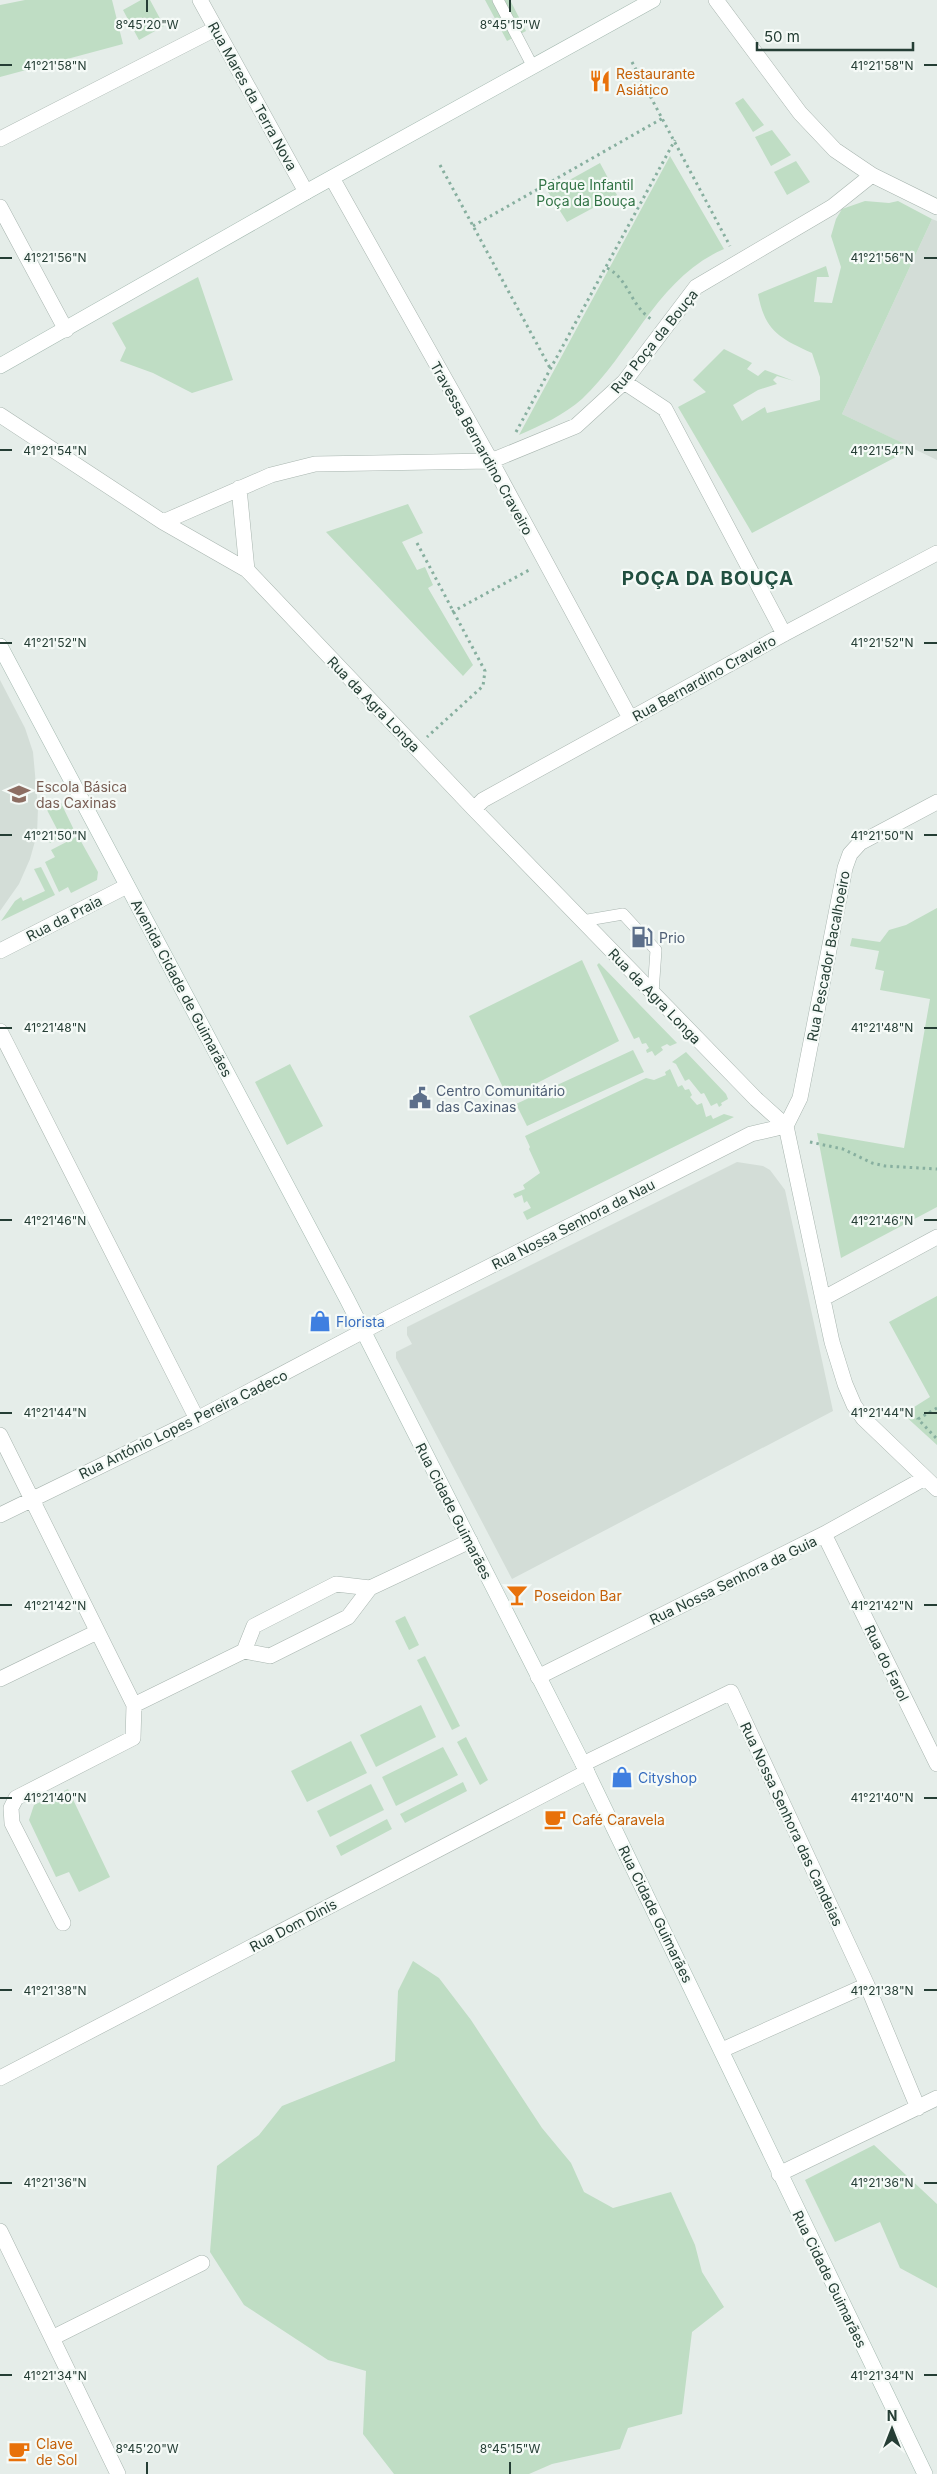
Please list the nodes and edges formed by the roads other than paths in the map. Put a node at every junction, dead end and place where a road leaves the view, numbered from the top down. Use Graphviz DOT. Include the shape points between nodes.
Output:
graph roads {
  1 [pos="200,0"];
  2 [pos="498,0"];
  3 [pos="653,0"];
  4 [pos="716,0"];
  5 [pos="215,29"];
  6 [pos="533,66"];
  7 [pos="0,139"];
  8 [pos="872,175"];
  9 [pos="332,178"];
  10 [pos="306,192"];
  11 [pos="0,207"];
  12 [pos="937,207"];
  13 [pos="66,330"];
  14 [pos="0,366"];
  15 [pos="624,382"];
  16 [pos="0,415"];
  17 [pos="491,461"];
  18 [pos="239,488"];
  19 [pos="163,522"];
  20 [pos="937,552"];
  21 [pos="247,570"];
  22 [pos="784,634"];
  23 [pos="0,646"];
  24 [pos="630,718"];
  25 [pos="937,802"];
  26 [pos="474,809"];
  27 [pos="127,886"];
  28 [pos="582,921"];
  29 [pos="0,951"];
  30 [pos="653,993"];
  31 [pos="0,1031"];
  32 [pos="786,1126"];
  33 [pos="937,1237"];
  34 [pos="824,1298"];
  35 [pos="364,1331"];
  36 [pos="197,1419"];
  37 [pos="0,1435"];
  38 [pos="925,1478"];
  39 [pos="937,1489"];
  40 [pos="32,1499"];
  41 [pos="0,1515"];
  42 [pos="824,1534"];
  43 [pos="470,1541"];
  44 [pos="370,1588"];
  45 [pos="97,1632"];
  46 [pos="244,1650"];
  47 [pos="538,1677"];
  48 [pos="0,1679"];
  49 [pos="134,1705"];
  50 [pos="937,1764"];
  51 [pos="585,1768"];
  52 [pos="63,1922"];
  53 [pos="867,1985"];
  54 [pos="722,2050"];
  55 [pos="0,2078"];
  56 [pos="937,2098"];
  57 [pos="918,2108"];
  58 [pos="780,2174"];
  59 [pos="0,2231"];
  60 [pos="202,2263"];
  61 [pos="52,2338"];
  62 [pos="118,2474"];
  63 [pos="925,2474"];
  1 -- 5 [label="street, Rua Mares da Terra Nova"];
  2 -- 6 [label="lane"];
  3 -- 6 [label="street"];
  4 -- 8 [label="street" via="817,133 835,150"];
  5 -- 7 [label="street"];
  5 -- 10 [label="street, Rua Mares da Terra Nova"];
  6 -- 9 [label="street"];
  8 -- 12 [label="street"];
  8 -- 15 [label="street, Rua Poça da Bouça" via="832,207 696,287"];
  9 -- 10 [label="street"];
  9 -- 17 [label="street, Travessa Bernardino Craveiro"];
  10 -- 13 [label="street"];
  11 -- 13 [label="street"];
  13 -- 14 [label="street"];
  15 -- 17 [label="street, Rua Poça da Bouça" via="576,426"];
  15 -- 22 [label="street" via="665,409"];
  16 -- 19 [label="street, Rua da Agra Longa"];
  17 -- 18 [label="street, Rua Poça da Bouça" via="315,464 271,475"];
  17 -- 24 [label="street, Travessa Bernardino Craveiro"];
  18 -- 19 [label="street, Rua Poça da Bouça"];
  18 -- 21 [label="street"];
  19 -- 21 [label="street, Rua da Agra Longa"];
  20 -- 22 [label="street, Rua Bernardino Craveiro"];
  21 -- 26 [label="street, Rua da Agra Longa"];
  22 -- 24 [label="street, Rua Bernardino Craveiro"];
  23 -- 27 [label="street, Avenida Cidade de Guimarães"];
  24 -- 26 [label="street, Rua Bernardino Craveiro" via="483,800"];
  25 -- 32 [label="street, Rua Pescador Bacalhoeiro" via="860,843 850,854 800,1098"];
  26 -- 28 [label="street, Rua da Agra Longa"];
  27 -- 29 [label="street, Rua da Praia"];
  27 -- 35 [label="street, Avenida Cidade de Guimarães"];
  28 -- 30 [label="street, Rua da Agra Longa"];
  28 -- 30 [label="lane" via="623,914 656,950"];
  30 -- 32 [label="street, Rua da Agra Longa"];
  31 -- 36 [label="street"];
  32 -- 34 [label="street"];
  32 -- 35 [label="street, Rua Nossa Senhora da Nau" via="751,1134"];
  33 -- 34 [label="street"];
  34 -- 38 [label="street" via="832,1342 854,1405 863,1418"];
  35 -- 36 [label="street, Rua António Lopes Pereira Cadeco"];
  35 -- 43 [label="street, Rua Cidade Guimarães"];
  36 -- 40 [label="street, Rua António Lopes Pereira Cadeco"];
  37 -- 40 [label="street"];
  38 -- 39 [label="street"];
  38 -- 42 [label="street, Rua Nossa Senhora da Guia"];
  40 -- 41 [label="street, Rua António Lopes Pereira Cadeco"];
  40 -- 45 [label="street"];
  42 -- 47 [label="street, Rua Nossa Senhora da Guia"];
  42 -- 50 [label="street, Rua do Farol"];
  43 -- 44 [label="street"];
  43 -- 47 [label="street, Rua Cidade Guimarães"];
  44 -- 46 [label="street" via="348,1617 270,1656"];
  44 -- 46 [label="street" via="336,1584 254,1626"];
  45 -- 48 [label="street"];
  45 -- 49 [label="street"];
  46 -- 49 [label="street"];
  47 -- 51 [label="street, Rua Cidade Guimarães"];
  49 -- 52 [label="street" via="133,1738 16,1798 11,1808 12,1823"];
  51 -- 53 [label="street, Rua Nossa Senhora das Candeias" via="731,1692"];
  51 -- 54 [label="street, Rua Cidade Guimarães"];
  51 -- 55 [label="street, Rua Dom Dinis"];
  53 -- 54 [label="street"];
  53 -- 57 [label="street, Rua Nossa Senhora das Candeias"];
  54 -- 58 [label="street, Rua Cidade Guimarães"];
  56 -- 57 [label="street"];
  57 -- 58 [label="street"];
  58 -- 63 [label="street, Rua Cidade Guimarães"];
  59 -- 61 [label="street"];
  60 -- 61 [label="street"];
  61 -- 62 [label="street"];
}
